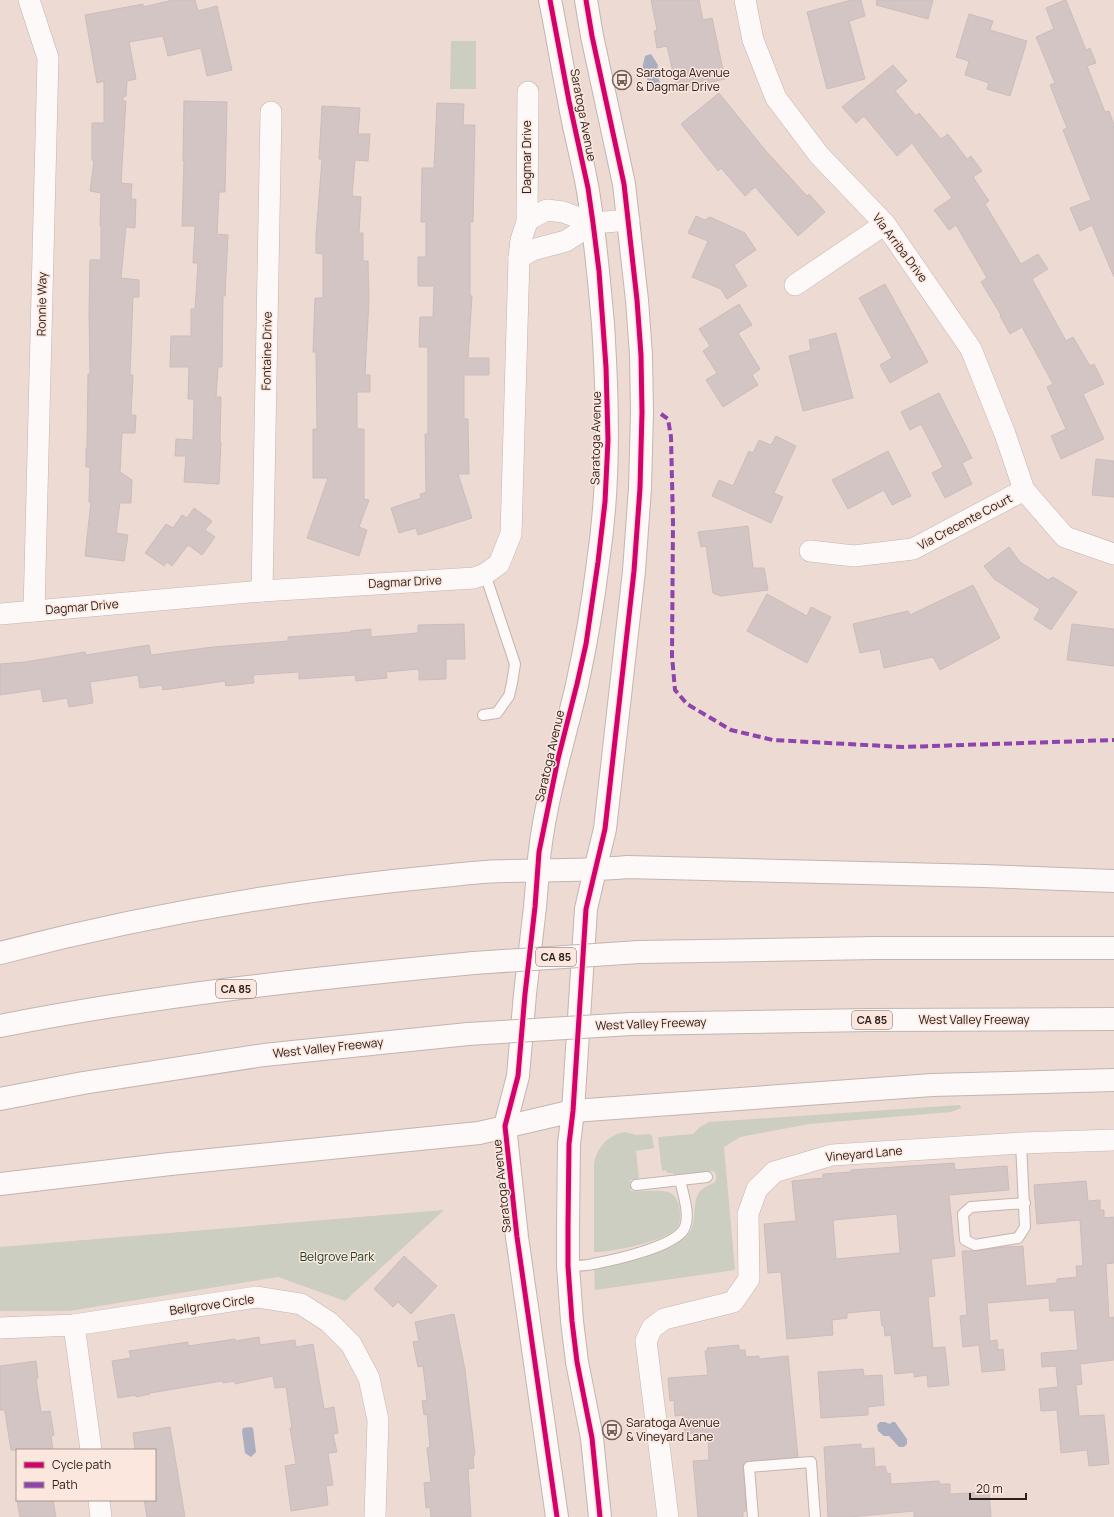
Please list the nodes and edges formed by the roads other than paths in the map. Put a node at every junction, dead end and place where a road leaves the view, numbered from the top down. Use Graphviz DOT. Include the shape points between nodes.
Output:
graph roads {
  1 [pos="29,0"];
  2 [pos="550,0"];
  3 [pos="586,0"];
  4 [pos="746,0"];
  5 [pos="528,92"];
  6 [pos="272,112"];
  7 [pos="629,220"];
  8 [pos="527,222"];
  9 [pos="593,223"];
  10 [pos="885,224"];
  11 [pos="519,258"];
  12 [pos="796,285"];
  13 [pos="1024,490"];
  14 [pos="810,551"];
  15 [pos="1114,554"];
  16 [pos="485,574"];
  17 [pos="262,591"];
  18 [pos="34,611"];
  19 [pos="0,614"];
  20 [pos="483,715"];
  21 [pos="595,870"];
  22 [pos="538,871"];
  23 [pos="1114,881"];
  24 [pos="1114,948"];
  25 [pos="0,953"];
  26 [pos="1114,1019"];
  27 [pos="0,1026"];
  28 [pos="1114,1080"];
  29 [pos="0,1099"];
  30 [pos="573,1111"];
  31 [pos="505,1126"];
  32 [pos="1114,1140"];
  33 [pos="1021,1143"];
  34 [pos="707,1177"];
  35 [pos="680,1180"];
  36 [pos="0,1184"];
  37 [pos="636,1186"];
  38 [pos="1025,1204"];
  39 [pos="568,1266"];
  40 [pos="74,1325"];
  41 [pos="0,1328"];
  42 [pos="91,1449"];
  43 [pos="99,1501"];
  44 [pos="101,1517"];
  45 [pos="375,1517"];
  46 [pos="557,1517"];
  47 [pos="600,1517"];
  48 [pos="668,1517"];
  49 [pos="753,1517"];
  50 [pos="815,1517"];
  1 -- 18 [label="street, Ronnie Way" via="48,58"];
  2 -- 9 [label="main road, Saratoga Avenue"];
  3 -- 7 [label="main road, Saratoga Avenue"];
  4 -- 10 [label="street, Via Arriba Drive" via="753,40 776,98 819,155"];
  5 -- 8 [label="street, Dagmar Drive"];
  6 -- 17 [label="street, Fontaine Drive"];
  7 -- 9 [label="street"];
  7 -- 21 [label="main road, Saratoga Avenue" via="641,355 640,488 634,572 605,829"];
  8 -- 9 [label="street" via="547,210 563,212"];
  8 -- 11 [label="street, Dagmar Drive"];
  9 -- 11 [label="street" via="566,241 532,250"];
  9 -- 22 [label="main road, Saratoga Avenue" via="607,384 605,502 586,644 558,759 539,852"];
  10 -- 12 [label="street"];
  10 -- 13 [label="street, Via Arriba Drive" via="971,349"];
  11 -- 16 [label="street, Dagmar Drive" via="511,534 499,564"];
  13 -- 14 [label="street, Via Crecente Court" via="913,549 854,556"];
  13 -- 15 [label="street" via="1065,536"];
  16 -- 17 [label="street, Dagmar Drive" via="474,578"];
  16 -- 20 [label="lane" via="515,664 509,696 496,713"];
  17 -- 18 [label="street, Dagmar Drive"];
  18 -- 19 [label="street, Dagmar Drive"];
  21 -- 22 [label="main road"];
  21 -- 23 [label="main road" via="630,867"];
  21 -- 30 [label="main road, Saratoga Avenue" via="586,909"];
  22 -- 25 [label="main road" via="441,876 296,893 120,924"];
  22 -- 31 [label="main road, Saratoga Avenue" via="518,1076"];
  24 -- 27 [label="main road, CA 85, bridge" via="876,948 639,952 474,963 214,991"];
  26 -- 29 [label="main road, West Valley Freeway / CA 85, bridge" via="631,1024 468,1034 264,1055 83,1083"];
  28 -- 30 [label="main road" via="932,1085"];
  30 -- 31 [label="main road"];
  30 -- 39 [label="main road, Saratoga Avenue" via="569,1144"];
  31 -- 36 [label="main road" via="474,1134 170,1164"];
  31 -- 46 [label="main road, Saratoga Avenue" via="517,1237"];
  32 -- 33 [label="street, Vineyard Lane"];
  33 -- 38 [label="lane"];
  33 -- 48 [label="street, Vineyard Lane" via="832,1155 774,1172 756,1190 748,1214 749,1279 733,1302 664,1319 652,1328 646,1341"];
  34 -- 35 [label="lane"];
  35 -- 37 [label="lane"];
  35 -- 39 [label="lane" via="687,1211 685,1228 676,1238 667,1244 630,1255 592,1264"];
  38 -- 38 [label="lane" via="1026,1227 1018,1238 975,1245 965,1240 963,1214 971,1207"];
  39 -- 47 [label="main road, Saratoga Avenue" via="577,1362 592,1438"];
  40 -- 41 [label="street, Bellgrove Circle"];
  40 -- 42 [label="street"];
  40 -- 45 [label="street, Bellgrove Circle" via="257,1298 301,1304 329,1322 351,1344 369,1378 378,1420"];
  43 -- 44 [label="street"];
  49 -- 50 [label="lane" via="749,1467 811,1462"];
}
